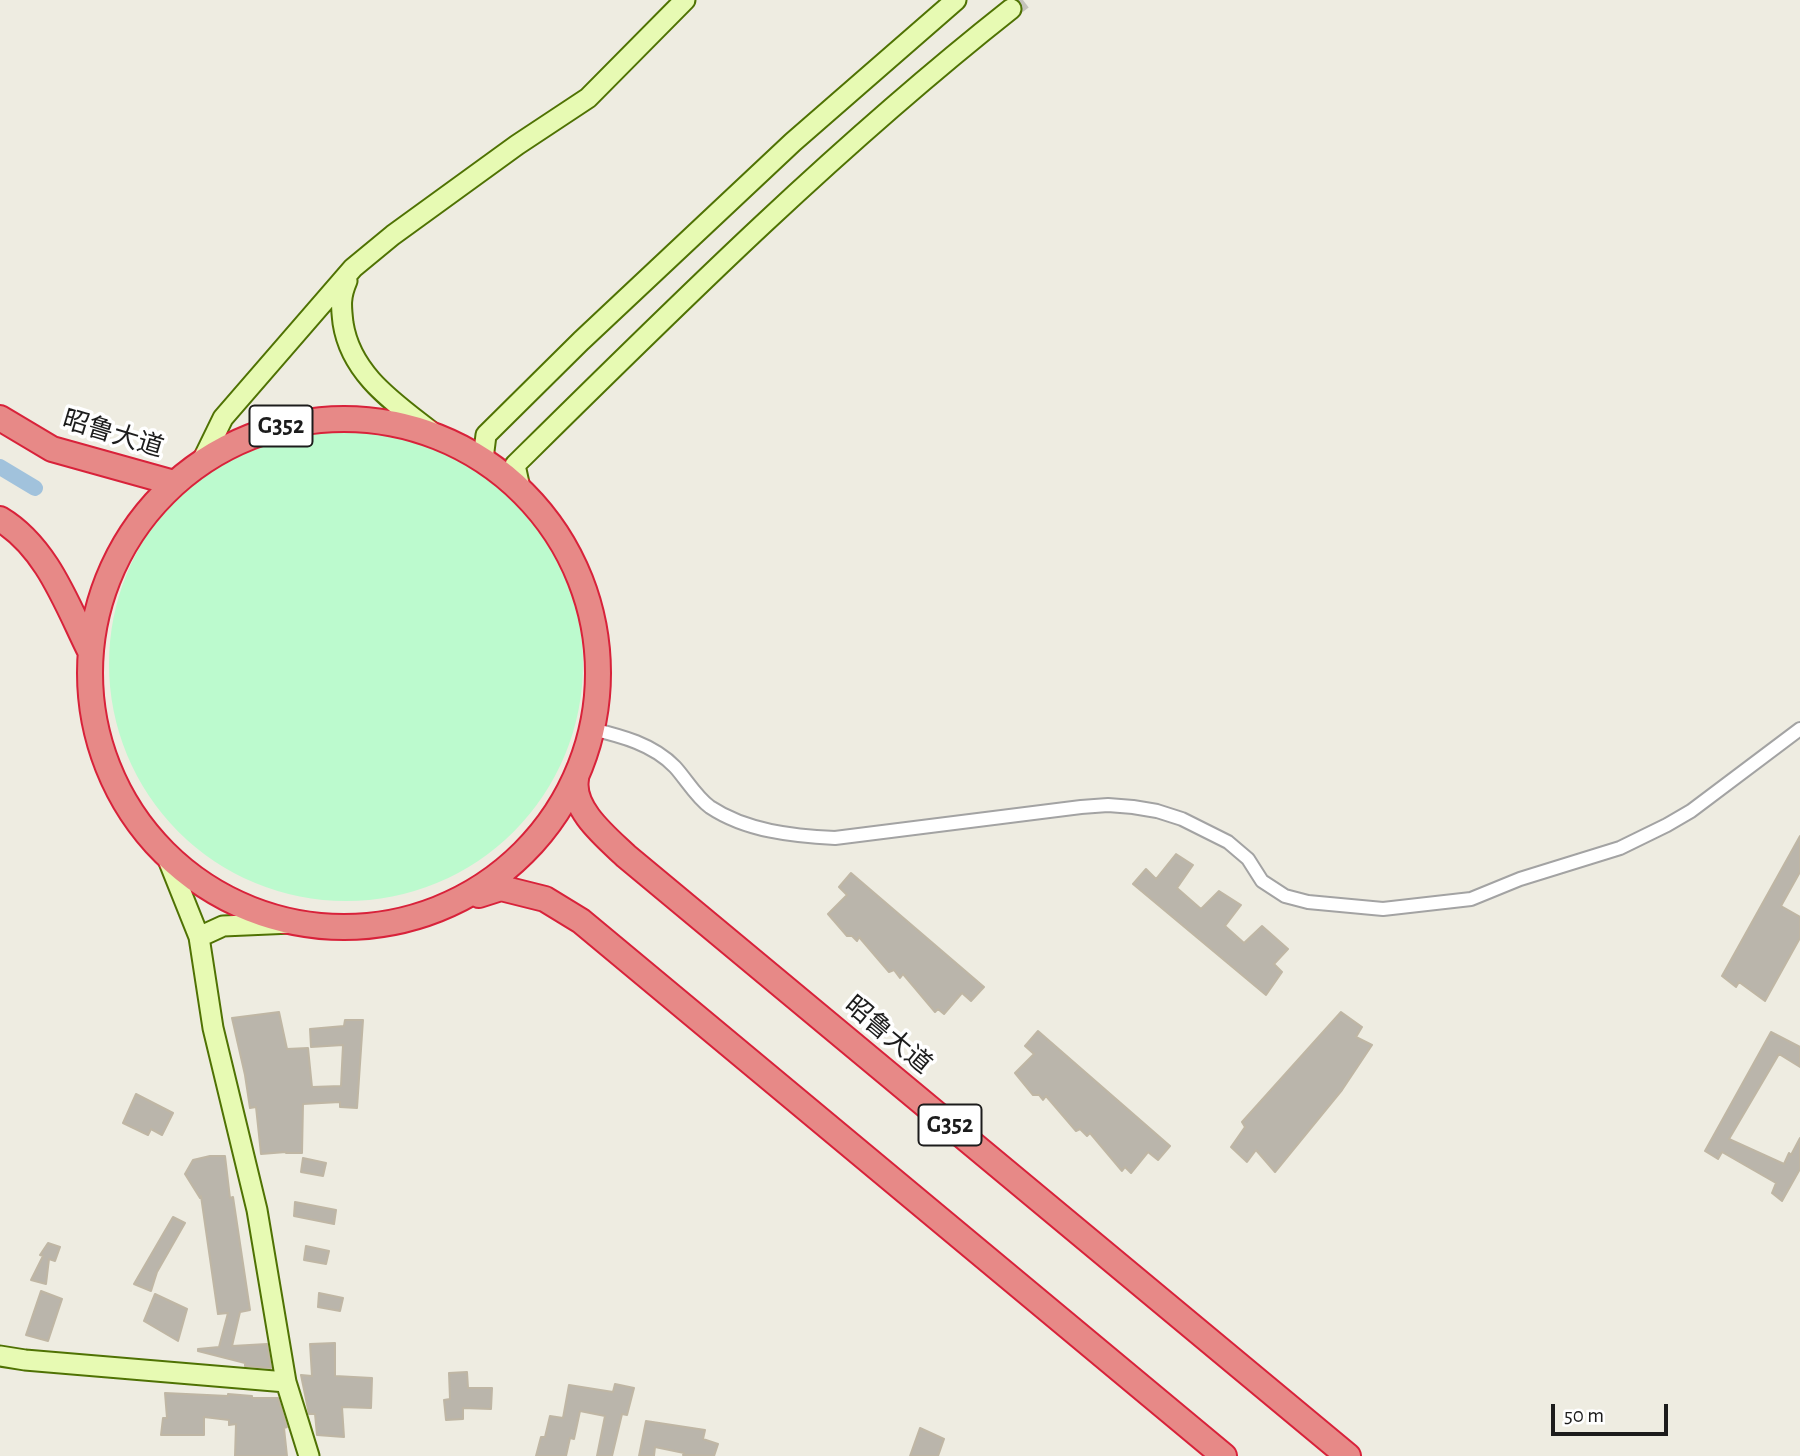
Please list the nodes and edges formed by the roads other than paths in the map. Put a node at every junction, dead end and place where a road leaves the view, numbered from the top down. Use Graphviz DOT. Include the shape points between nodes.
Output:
graph roads {
  1 [pos="685,0"];
  2 [pos="956,0"];
  3 [pos="1011,9"];
  4 [pos="353,268"];
  5 [pos="0,418"];
  6 [pos="433,433"];
  7 [pos="203,459"];
  8 [pos="483,459"];
  9 [pos="174,482"];
  10 [pos="520,488"];
  11 [pos="0,519"];
  12 [pos="90,651"];
  13 [pos="592,729"];
  14 [pos="1800,729"];
  15 [pos="576,779"];
  16 [pos="167,857"];
  17 [pos="461,900"];
  18 [pos="292,923"];
  19 [pos="198,937"];
  20 [pos="0,1356"];
  21 [pos="286,1382"];
  22 [pos="309,1456"];
  23 [pos="1224,1456"];
  24 [pos="1348,1456"];
  1 -- 4 [label="main road" via="588,98"];
  2 -- 8 [label="main road" via="793,142 581,341 486,435"];
  3 -- 10 [label="main road" via="830,164 610,371 515,465"];
  4 -- 6 [label="main road" via="340,299 345,332 358,364 377,388"];
  4 -- 7 [label="main road" via="223,418"];
  5 -- 9 [label="highway, 昭鲁大道" via="52,449"];
  6 -- 7 [label="highway, 昭鲁大道 / G352" via="355,417 276,426"];
  6 -- 8 [label="highway, 昭鲁大道 / G352"];
  7 -- 9 [label="highway, 昭鲁大道 / G352"];
  8 -- 10 [label="highway, 昭鲁大道 / G352"];
  9 -- 12 [label="highway, 昭鲁大道 / G352" via="147,510 108,576"];
  10 -- 13 [label="highway, 昭鲁大道 / G352" via="553,528 579,574 594,624 598,677"];
  11 -- 12 [label="highway, 昭鲁大道 / G352" via="13,526 46,564"];
  12 -- 16 [label="highway, 昭鲁大道 / G352" via="95,726 121,797"];
  13 -- 14 [label="street" via="650,749 672,764 708,805 730,819 757,827 835,838 1082,807 1133,807 1182,819 1228,842 1248,859 1262,881 1285,896 1383,909 1471,898 1620,848 1691,811"];
  13 -- 15 [label="highway, 昭鲁大道 / G352"];
  15 -- 17 [label="highway, 昭鲁大道 / G352" via="547,828 508,869"];
  15 -- 24 [label="highway, 昭鲁大道 / G352" via="574,791 595,827 626,856"];
  16 -- 18 [label="highway, 昭鲁大道 / G352" via="225,899"];
  16 -- 19 [label="main road"];
  17 -- 18 [label="highway, 昭鲁大道 / G352" via="407,921 349,929"];
  17 -- 23 [label="highway, 昭鲁大道 / G352" via="501,887 545,899 580,921"];
  18 -- 19 [label="main road" via="223,926"];
  19 -- 21 [label="main road" via="214,1028 257,1210"];
  20 -- 21 [label="main road"];
  21 -- 22 [label="main road"];
}
